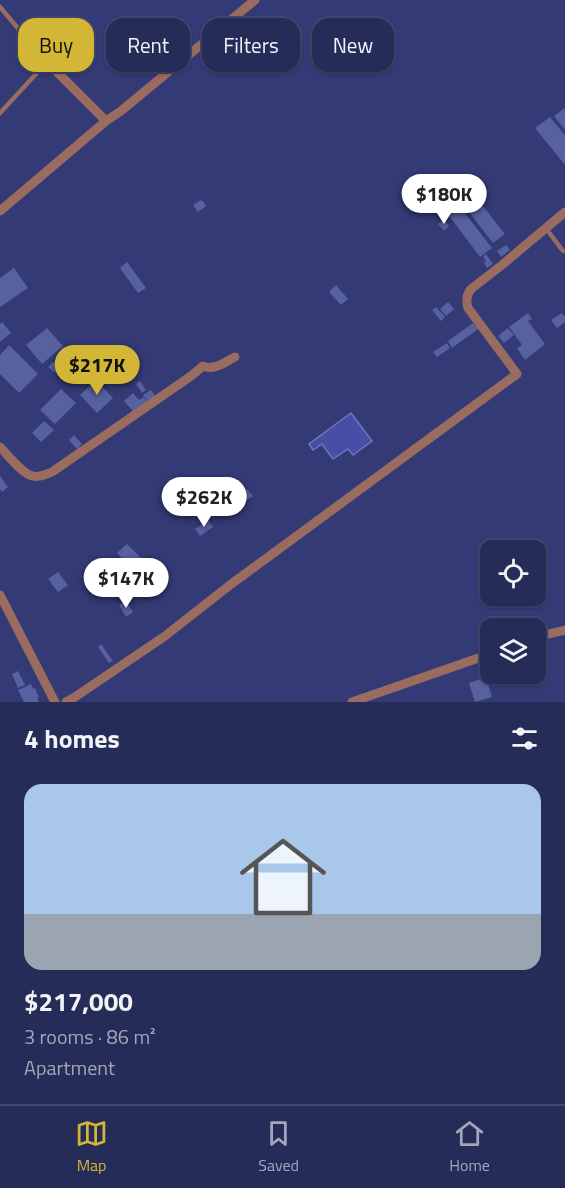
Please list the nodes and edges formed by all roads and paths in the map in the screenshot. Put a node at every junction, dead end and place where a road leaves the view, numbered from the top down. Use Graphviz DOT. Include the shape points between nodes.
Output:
graph roads {
  1 [pos="255,0"];
  2 [pos="0,7"];
  3 [pos="18,28"];
  4 [pos="38,72"];
  5 [pos="57,72"];
  6 [pos="0,112"];
  7 [pos="106,121"];
  8 [pos="0,211"];
  9 [pos="565,212"];
  10 [pos="545,227"];
  11 [pos="563,251"];
  12 [pos="235,357"];
  13 [pos="0,447"];
  14 [pos="0,595"];
  15 [pos="565,630"];
  16 [pos="546,635"];
  17 [pos="480,657"];
  18 [pos="55,702"];
  19 [pos="66,702"];
  20 [pos="352,702"];
  1 -- 7 [label="street"];
  2 -- 3 [label="lane"];
  4 -- 6 [label="lane"];
  5 -- 7 [label="street"];
  7 -- 8 [label="street"];
  9 -- 10 [label="street"];
  10 -- 11 [label="lane"];
  10 -- 19 [label="street" via="468,293 468,308 517,374 165,636"];
  12 -- 13 [label="street" via="215,367 203,366 52,472 30,476"];
  14 -- 18 [label="street"];
  15 -- 16 [label="street"];
  17 -- 20 [label="street"];
}
